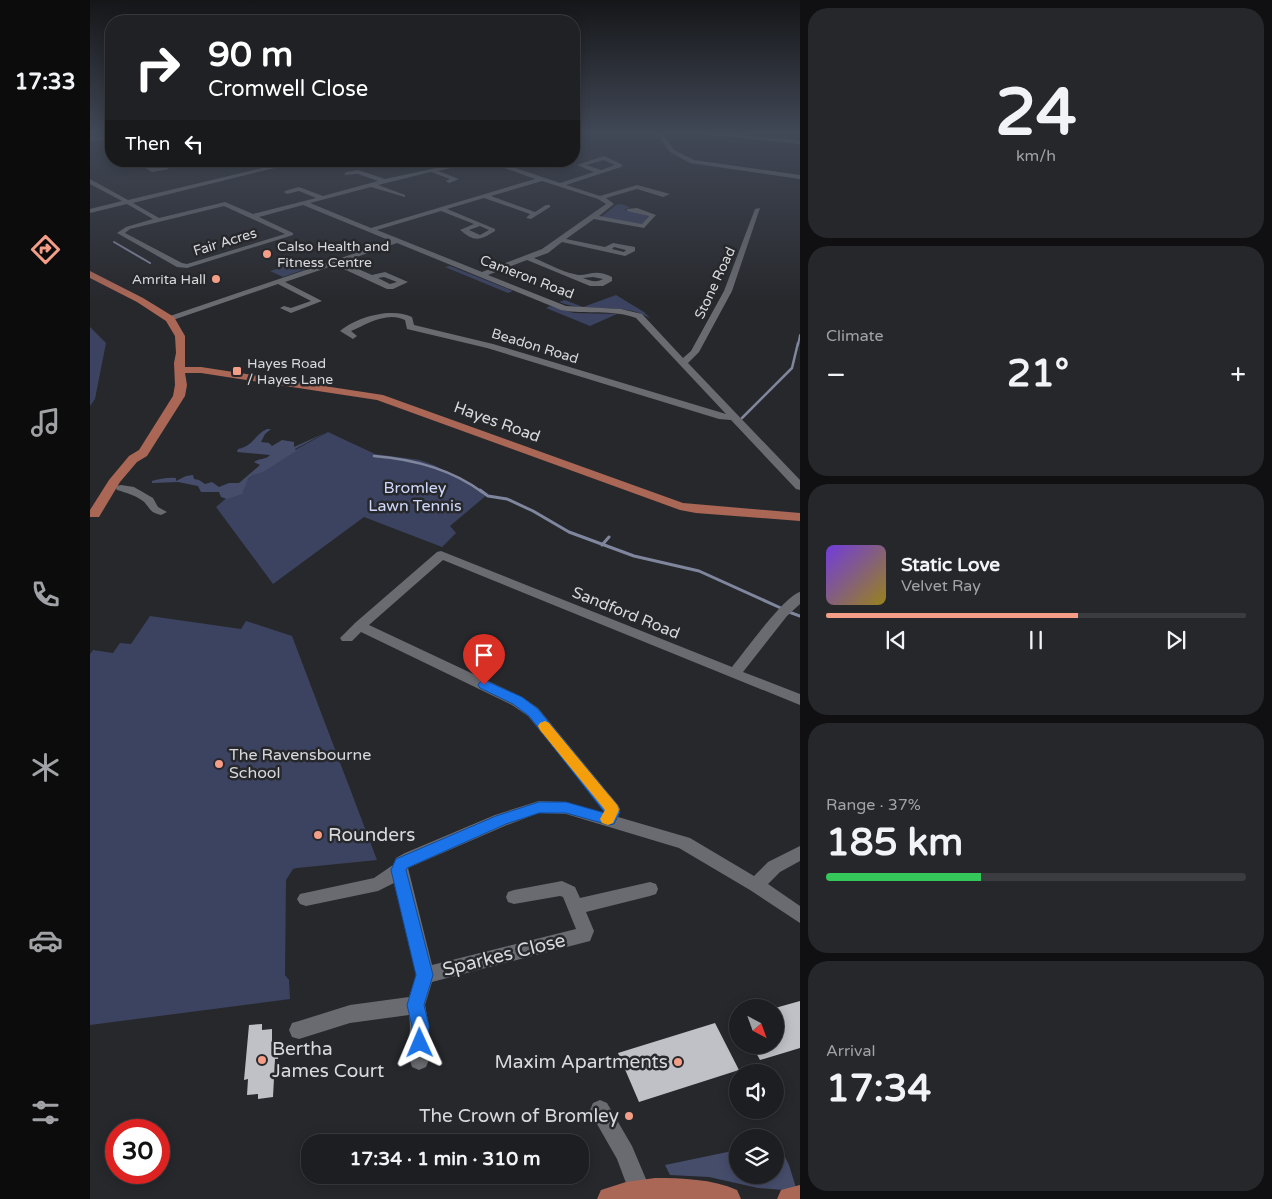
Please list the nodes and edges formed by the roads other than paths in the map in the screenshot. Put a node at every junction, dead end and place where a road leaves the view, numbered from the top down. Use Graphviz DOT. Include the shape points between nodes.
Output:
graph roads {
  1 [pos="106,190"];
  2 [pos="179,190"];
  3 [pos="296,190"];
  4 [pos="302,190"];
  5 [pos="351,190"];
  6 [pos="387,190"];
  7 [pos="505,190"];
  8 [pos="575,190"];
  9 [pos="630,190"];
  10 [pos="644,190"];
  11 [pos="287,192"];
  12 [pos="667,194"];
  13 [pos="403,196"];
  14 [pos="485,196"];
  15 [pos="322,198"];
  16 [pos="600,198"];
  17 [pos="128,202"];
  18 [pos="303,203"];
  19 [pos="548,206"];
  20 [pos="441,209"];
  21 [pos="758,209"];
  22 [pos="629,210"];
  23 [pos="90,211"];
  24 [pos="255,216"];
  25 [pos="594,217"];
  26 [pos="156,218"];
  27 [pos="480,224"];
  28 [pos="371,230"];
  29 [pos="560,240"];
  30 [pos="397,241"];
  31 [pos="606,250"];
  32 [pos="528,258"];
  33 [pos="335,262"];
  34 [pos="90,274"];
  35 [pos="481,275"];
  36 [pos="371,278"];
  37 [pos="576,278"];
  38 [pos="277,281"];
  39 [pos="284,308"];
  40 [pos="170,319"];
  41 [pos="353,336"];
  42 [pos="684,362"];
  43 [pos="180,370"];
  44 [pos="735,417"];
  45 [pos="143,454"];
  46 [pos="800,487"];
  47 [pos="121,488"];
  48 [pos="161,512"];
  49 [pos="92,516"];
  50 [pos="800,517"];
  51 [pos="800,596"];
  52 [pos="360,626"];
  53 [pos="346,638"];
  54 [pos="736,673"];
  55 [pos="800,700"];
  56 [pos="609,820"];
  57 [pos="800,853"];
  58 [pos="405,864"];
  59 [pos="756,885"];
  60 [pos="650,889"];
  61 [pos="514,897"];
  62 [pos="306,899"];
  63 [pos="575,908"];
  64 [pos="800,916"];
  65 [pos="425,975"];
  66 [pos="416,1005"];
  67 [pos="299,1030"];
  68 [pos="419,1060"];
  69 [pos="600,1110"];
  70 [pos="640,1191"];
  71 [pos="800,1198"];
  72 [pos="610,1199"];
  73 [pos="728,1199"];
  74 [pos="790,1199"];
  1 -- 17 [label="street"];
  2 -- 17 [label="street"];
  3 -- 11 [label="street"];
  4 -- 15 [label="street"];
  5 -- 15 [label="street"];
  6 -- 13 [label="street"];
  7 -- 14 [label="street"];
  8 -- 16 [label="street"];
  9 -- 16 [label="street"];
  10 -- 12 [label="street"];
  14 -- 19 [label="street" via="532,216"];
  14 -- 20 [label="street"];
  15 -- 18 [label="street"];
  16 -- 25 [label="street" via="611,204"];
  17 -- 23 [label="street"];
  17 -- 26 [label="street"];
  18 -- 24 [label="street"];
  18 -- 28 [label="street, Cameron Road"];
  20 -- 27 [label="street"];
  20 -- 28 [label="street"];
  21 -- 42 [label="street, Stone Road" via="728,291 695,352"];
  22 -- 25 [label="street" via="653,215 644,226"];
  24 -- 24 [label="street, Fair Acres" via="227,205 211,206 128,228 120,233 187,266 290,234"];
  25 -- 29 [label="street"];
  27 -- 27 [label="street" via="463,230 482,239 493,229"];
  28 -- 30 [label="street, Cameron Road"];
  29 -- 31 [label="street"];
  29 -- 32 [label="street" via="545,252"];
  30 -- 33 [label="street"];
  30 -- 35 [label="street, Cameron Road"];
  32 -- 35 [label="street"];
  32 -- 37 [label="street"];
  33 -- 36 [label="street"];
  33 -- 38 [label="street"];
  34 -- 40 [label="main road"];
  35 -- 42 [label="street, Cameron Road" via="564,308 636,314"];
  38 -- 39 [label="street" via="318,301 291,311"];
  38 -- 40 [label="street"];
  40 -- 43 [label="main road" via="180,336"];
  41 -- 44 [label="street, Beadon Road" via="344,331 385,315 403,316 415,328 490,346 722,417"];
  42 -- 44 [label="street, Cameron Road"];
  43 -- 45 [label="main road" via="179,396"];
  43 -- 50 [label="main road, Hayes Road" via="202,370 363,393 480,432 680,506"];
  44 -- 46 [label="street, Cameron Road"];
  45 -- 47 [label="main road" via="144,460"];
  45 -- 49 [label="main road" via="133,459 115,480"];
  47 -- 48 [label="street" via="130,489 150,500 154,509"];
  47 -- 49 [label="main road"];
  51 -- 54 [label="street" via="785,610"];
  52 -- 53 [label="street"];
  52 -- 54 [label="street, Sandford Road" via="441,555 606,624"];
  52 -- 56 [label="street" via="517,700 533,712 612,810"];
  54 -- 55 [label="street, Sandford Road"];
  56 -- 58 [label="street" via="566,808 539,807 501,820"];
  56 -- 59 [label="street" via="684,843"];
  57 -- 59 [label="street" via="774,867"];
  58 -- 62 [label="street" via="378,884"];
  58 -- 65 [label="street, Sparkes Close"];
  59 -- 64 [label="street"];
  60 -- 63 [label="street"];
  61 -- 63 [label="street, Sparkes Close" via="562,888 569,892"];
  63 -- 65 [label="street, Sparkes Close" via="584,935"];
  65 -- 66 [label="street, Sparkes Close"];
  66 -- 67 [label="street" via="350,1014"];
  66 -- 68 [label="street, Sparkes Close" via="420,1026"];
  69 -- 70 [label="street" via="625,1153"];
  70 -- 72 [label="main road"];
  70 -- 73 [label="main road" via="668,1190"];
  71 -- 74 [label="main road"];
}
